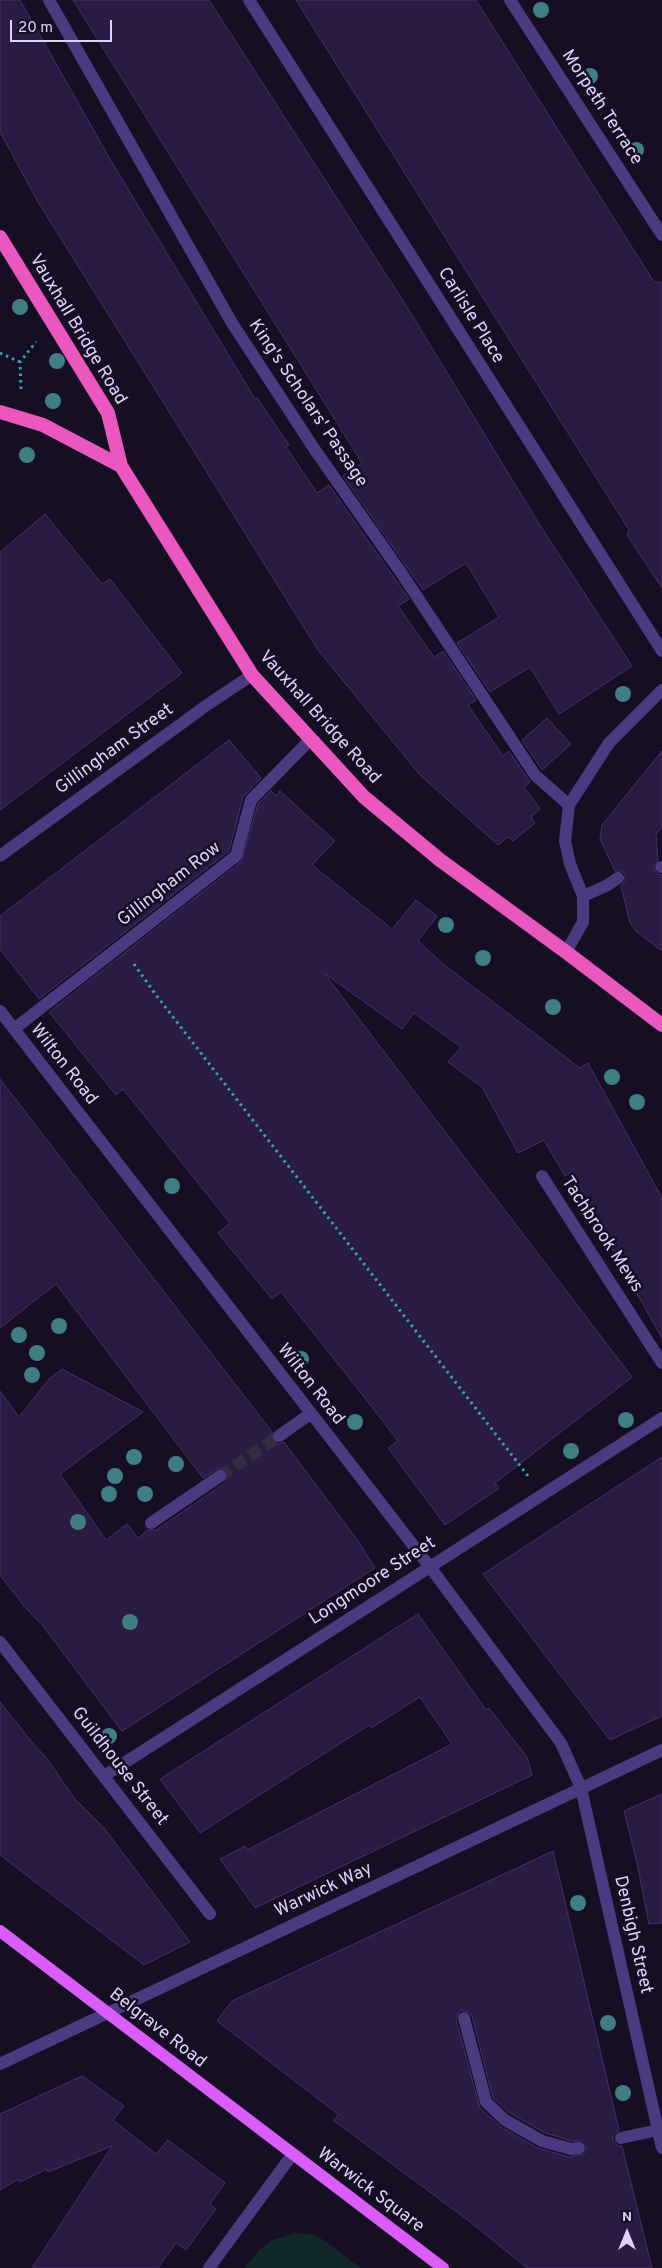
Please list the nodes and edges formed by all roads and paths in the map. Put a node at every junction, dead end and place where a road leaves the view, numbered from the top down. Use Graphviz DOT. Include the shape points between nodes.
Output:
graph roads {
  1 [pos="49,0"];
  2 [pos="249,0"];
  3 [pos="510,0"];
  4 [pos="662,235"];
  5 [pos="0,236"];
  6 [pos="38,340"];
  7 [pos="0,353"];
  8 [pos="20,362"];
  9 [pos="21,389"];
  10 [pos="0,412"];
  11 [pos="121,466"];
  12 [pos="662,651"];
  13 [pos="252,674"];
  14 [pos="662,690"];
  15 [pos="310,740"];
  16 [pos="568,805"];
  17 [pos="0,856"];
  18 [pos="618,878"];
  19 [pos="583,896"];
  20 [pos="121,945"];
  21 [pos="566,952"];
  22 [pos="0,1011"];
  23 [pos="662,1025"];
  24 [pos="14,1029"];
  25 [pos="542,1176"];
  26 [pos="662,1362"];
  27 [pos="310,1414"];
  28 [pos="662,1418"];
  29 [pos="280,1436"];
  30 [pos="220,1476"];
  31 [pos="542,1495"];
  32 [pos="151,1523"];
  33 [pos="430,1567"];
  34 [pos="0,1642"];
  35 [pos="662,1750"];
  36 [pos="104,1776"];
  37 [pos="581,1788"];
  38 [pos="210,1914"];
  39 [pos="0,1931"];
  40 [pos="108,2013"];
  41 [pos="464,2018"];
  42 [pos="0,2064"];
  43 [pos="658,2130"];
  44 [pos="620,2138"];
  45 [pos="579,2148"];
  46 [pos="662,2148"];
  47 [pos="292,2155"];
  48 [pos="209,2268"];
  49 [pos="443,2268"];
  1 -- 16 [label="street, King's Scholars' Passage" via="232,322 535,775"];
  2 -- 12 [label="street, Carlisle Place"];
  3 -- 4 [label="street, Morpeth Terrace"];
  5 -- 11 [label="highway, Vauxhall Bridge Road" via="108,413"];
  6 -- 8 [label="path"];
  7 -- 8 [label="path"];
  8 -- 9 [label="path"];
  10 -- 11 [label="highway" via="44,425"];
  11 -- 13 [label="highway, Vauxhall Bridge Road"];
  13 -- 15 [label="highway, Vauxhall Bridge Road"];
  13 -- 17 [label="street, Gillingham Street"];
  14 -- 16 [label="street" via="609,742"];
  15 -- 20 [label="street, Gillingham Row" via="251,800 236,856"];
  15 -- 21 [label="highway, Vauxhall Bridge Road" via="364,797 433,854"];
  16 -- 19 [label="street" via="565,841"];
  18 -- 19 [label="street"];
  19 -- 21 [label="street" via="583,922"];
  20 -- 24 [label="street, Gillingham Row"];
  20 -- 31 [label="path" via="156,995"];
  21 -- 23 [label="highway, Vauxhall Bridge Road"];
  22 -- 24 [label="street, Wilton Road"];
  24 -- 27 [label="street, Wilton Road"];
  25 -- 26 [label="street, Tachbrook Mews"];
  27 -- 29 [label="street"];
  27 -- 33 [label="street, Wilton Road"];
  28 -- 31 [label="street, Longmoore Street"];
  30 -- 32 [label="street"];
  31 -- 33 [label="street, Longmoore Street"];
  33 -- 36 [label="street, Longmoore Street"];
  33 -- 37 [label="street, Wilton Road" via="561,1743"];
  34 -- 36 [label="street, Guildhouse Street"];
  35 -- 37 [label="street, Warwick Way"];
  36 -- 38 [label="street, Guildhouse Street"];
  37 -- 40 [label="street, Warwick Way"];
  37 -- 43 [label="street, Denbigh Street"];
  39 -- 40 [label="main road, Belgrave Road"];
  40 -- 42 [label="street, Warwick Way"];
  40 -- 47 [label="main road, Belgrave Road"];
  41 -- 45 [label="street" via="486,2102 505,2120 542,2142"];
  43 -- 44 [label="street"];
  43 -- 46 [label="street, Denbigh Street"];
  47 -- 48 [label="street, Warwick Square"];
  47 -- 49 [label="main road, Warwick Square"];
}
